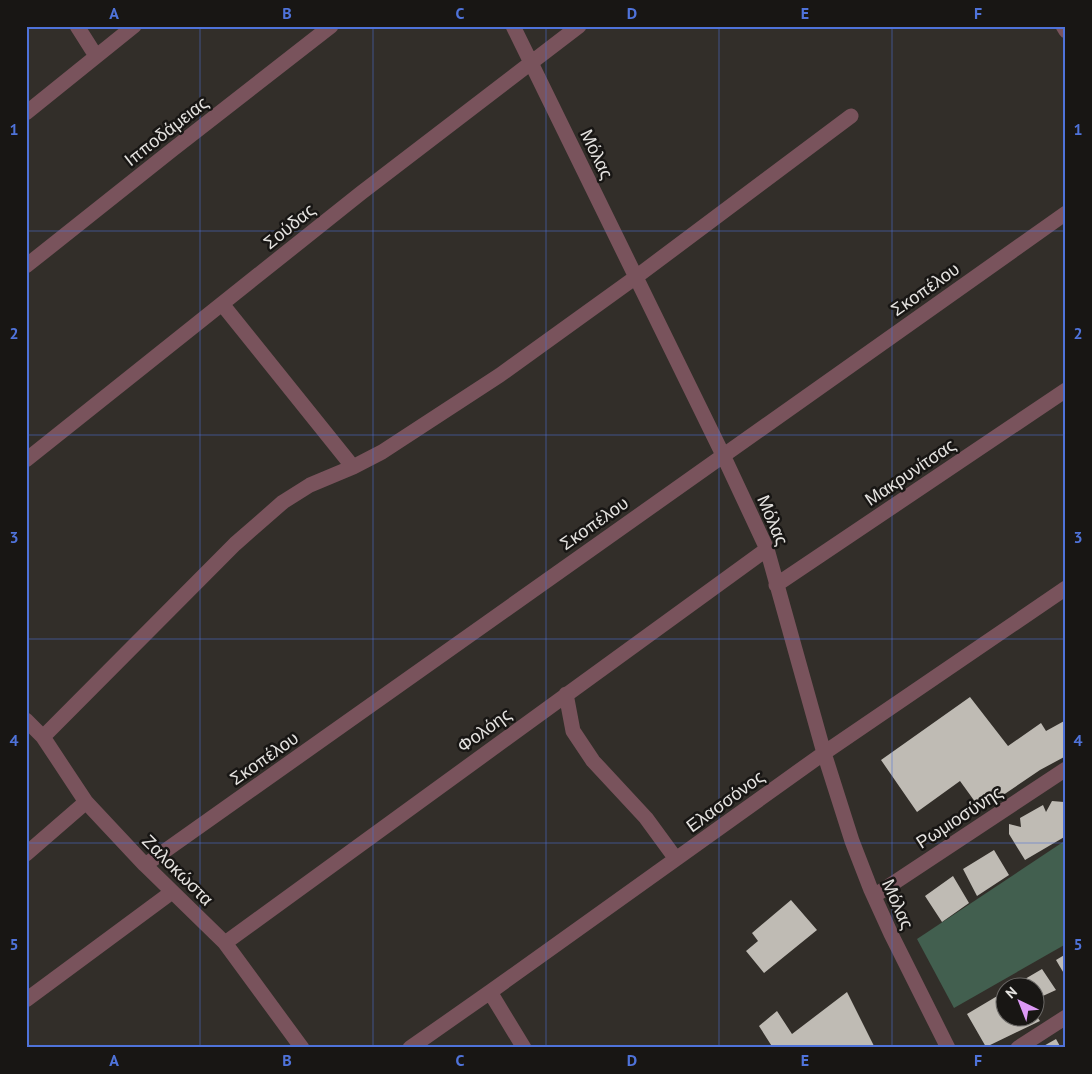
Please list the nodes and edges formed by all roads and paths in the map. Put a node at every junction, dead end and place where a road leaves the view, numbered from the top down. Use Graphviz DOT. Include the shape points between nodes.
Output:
graph roads {
  1 [pos="77,26"];
  2 [pos="134,26"];
  3 [pos="331,26"];
  4 [pos="512,26"];
  5 [pos="579,26"];
  6 [pos="1063,26"];
  7 [pos="1066,31"];
  8 [pos="96,56"];
  9 [pos="531,63"];
  10 [pos="26,113"];
  11 [pos="851,116"];
  12 [pos="1066,213"];
  13 [pos="26,266"];
  14 [pos="636,278"];
  15 [pos="222,304"];
  16 [pos="1066,390"];
  17 [pos="723,455"];
  18 [pos="26,460"];
  19 [pos="352,467"];
  20 [pos="767,549"];
  21 [pos="776,585"];
  22 [pos="1066,588"];
  23 [pos="566,694"];
  24 [pos="26,720"];
  25 [pos="43,737"];
  26 [pos="824,753"];
  27 [pos="1066,769"];
  28 [pos="86,802"];
  29 [pos="26,854"];
  30 [pos="676,859"];
  31 [pos="145,865"];
  32 [pos="172,892"];
  33 [pos="874,896"];
  34 [pos="225,943"];
  35 [pos="490,992"];
  36 [pos="26,1000"];
  37 [pos="1066,1017"];
  38 [pos="302,1048"];
  39 [pos="410,1048"];
  40 [pos="524,1048"];
  41 [pos="948,1048"];
  42 [pos="1018,1048"];
  1 -- 8 [label="street"];
  2 -- 8 [label="street"];
  3 -- 13 [label="street, Ιπποδάμειας"];
  4 -- 9 [label="street, Μόλας"];
  5 -- 9 [label="street, Σούδας"];
  6 -- 7 [label="street"];
  8 -- 10 [label="street"];
  9 -- 14 [label="street, Μόλας"];
  9 -- 15 [label="street, Σούδας"];
  11 -- 14 [label="street"];
  12 -- 17 [label="street, Σκοπέλου"];
  14 -- 17 [label="street, Μόλας"];
  14 -- 19 [label="street" via="436,418"];
  15 -- 18 [label="street, Σούδας"];
  15 -- 19 [label="street"];
  16 -- 21 [label="street, Μακρυνίτσας"];
  17 -- 20 [label="street, Μόλας"];
  17 -- 31 [label="street, Σκοπέλου"];
  19 -- 25 [label="street" via="310,486 264,517"];
  20 -- 21 [label="street, Μόλας"];
  20 -- 23 [label="street, Φολόης"];
  21 -- 26 [label="street, Μόλας"];
  22 -- 26 [label="street, Ελασσόνος"];
  23 -- 30 [label="street" via="573,731 593,761 646,818"];
  23 -- 34 [label="street, Φολόης"];
  24 -- 25 [label="street, Ζαλοκώστα"];
  25 -- 28 [label="street, Ζαλοκώστα"];
  26 -- 30 [label="street, Ελασσόνος"];
  26 -- 33 [label="street, Μόλας" via="852,841"];
  27 -- 33 [label="street, Ρωμιοσύνης"];
  28 -- 29 [label="street"];
  28 -- 31 [label="street, Ζαλοκώστα"];
  30 -- 35 [label="street, Ελασσόνος"];
  31 -- 32 [label="street, Ζαλοκώστα"];
  32 -- 34 [label="street, Ζαλοκώστα"];
  32 -- 36 [label="street"];
  33 -- 41 [label="street, Μόλας"];
  34 -- 38 [label="street, Ζαλοκώστα"];
  35 -- 39 [label="street, Ελασσόνος"];
  35 -- 40 [label="street"];
  37 -- 42 [label="street"];
}
